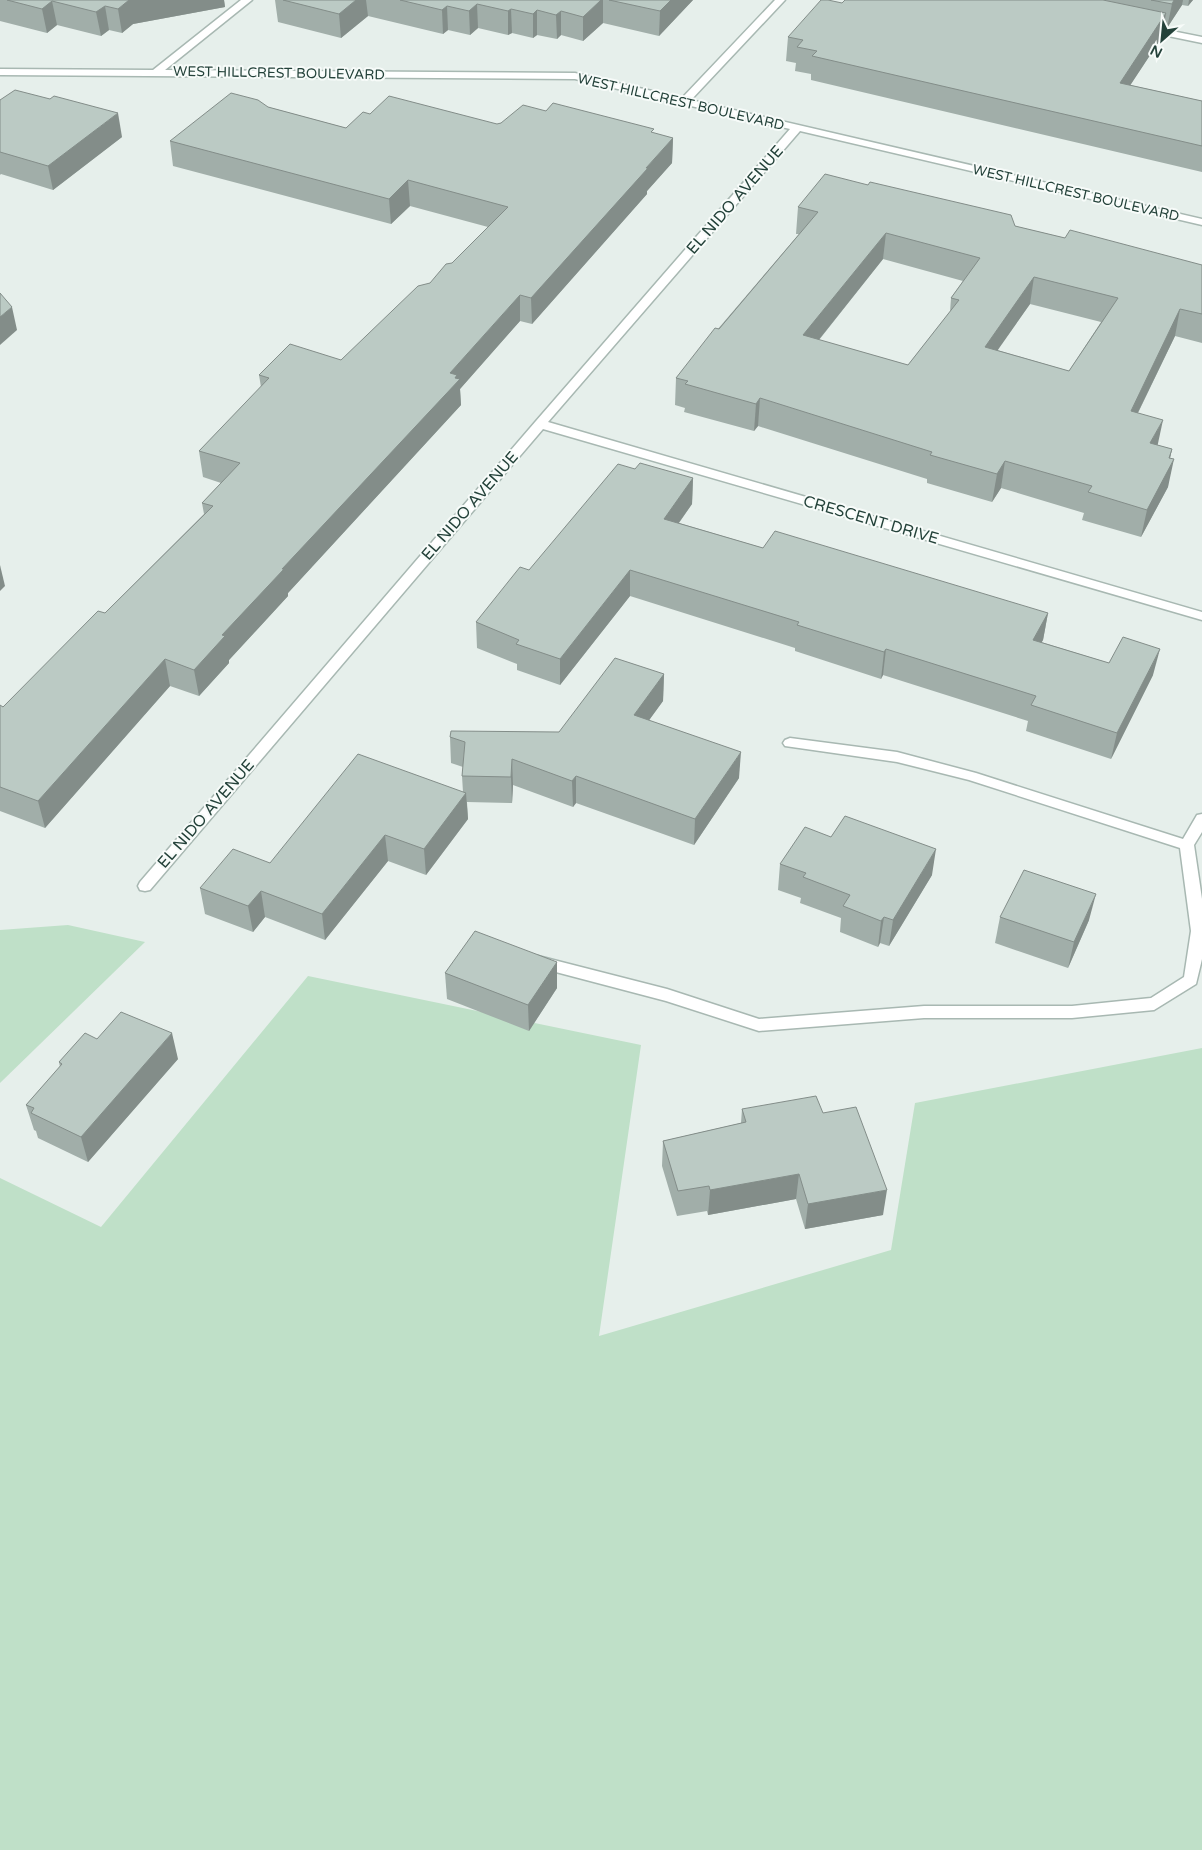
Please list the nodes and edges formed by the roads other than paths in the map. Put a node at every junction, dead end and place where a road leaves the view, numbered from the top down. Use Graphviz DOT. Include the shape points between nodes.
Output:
graph roads {
  1 [pos="247,0"];
  2 [pos="780,0"];
  3 [pos="1135,27"];
  4 [pos="1202,40"];
  5 [pos="0,72"];
  6 [pos="157,72"];
  7 [pos="684,102"];
  8 [pos="797,128"];
  9 [pos="1202,222"];
  10 [pos="540,424"];
  11 [pos="1202,616"];
  12 [pos="790,743"];
  13 [pos="1202,819"];
  14 [pos="1187,845"];
  15 [pos="145,886"];
  16 [pos="527,959"];
  1 -- 6 [label="street"];
  2 -- 7 [label="street"];
  3 -- 4 [label="street"];
  5 -- 6 [label="street, WEST HILLCREST BOULEVARD"];
  6 -- 7 [label="street, WEST HILLCREST BOULEVARD" via="575,76"];
  7 -- 8 [label="street, WEST HILLCREST BOULEVARD"];
  8 -- 9 [label="street, WEST HILLCREST BOULEVARD"];
  8 -- 10 [label="street, EL NIDO AVENUE"];
  10 -- 11 [label="street, CRESCENT DRIVE"];
  10 -- 15 [label="street, EL NIDO AVENUE"];
  12 -- 14 [label="street" via="897,757 971,776"];
  13 -- 14 [label="street"];
  14 -- 16 [label="street" via="1199,931 1191,980 1154,1004 1072,1012 924,1012 759,1025 667,995"];
}
